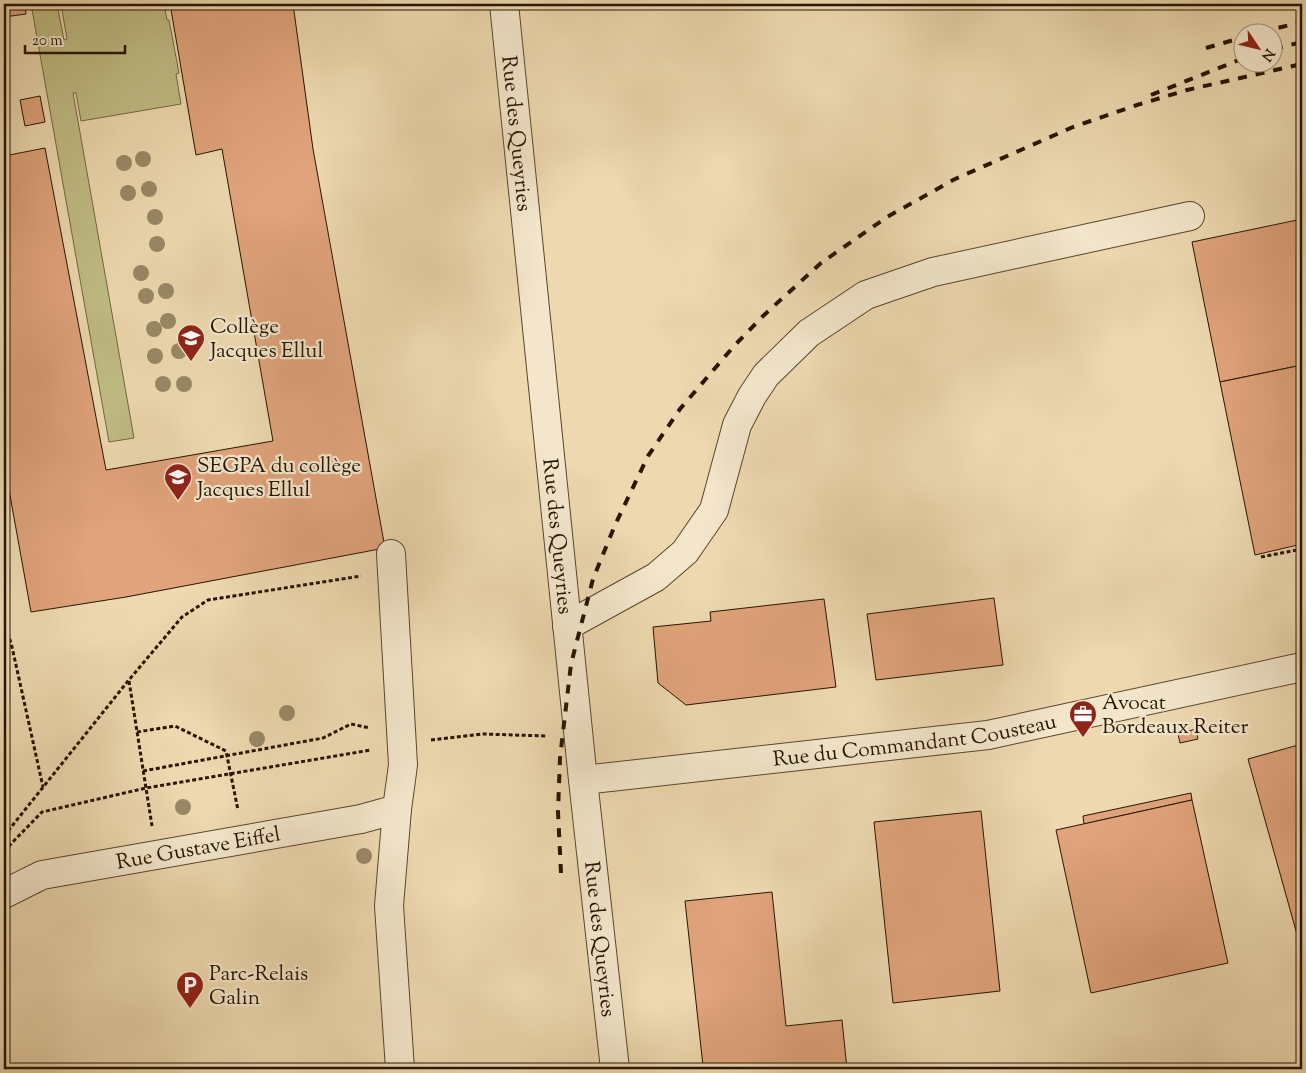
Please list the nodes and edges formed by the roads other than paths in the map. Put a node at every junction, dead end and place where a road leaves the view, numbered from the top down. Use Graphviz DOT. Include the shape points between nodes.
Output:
graph roads {
  1 [pos="504,4"];
  2 [pos="1190,216"];
  3 [pos="391,563"];
  4 [pos="567,626"];
  5 [pos="1302,667"];
  6 [pos="582,780"];
  7 [pos="397,809"];
  8 [pos="4,894"];
  9 [pos="400,1069"];
  10 [pos="615,1069"];
  1 -- 4 [label="street, Rue des Queyries"];
  2 -- 4 [label="street" via="933,272 866,296 808,333 766,375 752,396 737,425 714,510 685,552 656,577"];
  3 -- 7 [label="street" via="403,765"];
  4 -- 6 [label="street, Rue des Queyries"];
  5 -- 6 [label="street, Rue du Commandant Cousteau" via="988,735"];
  6 -- 10 [label="street, Rue des Queyries"];
  7 -- 8 [label="street, Rue Gustave Eiffel" via="361,819 42,875"];
  7 -- 9 [label="street" via="389,906"];
}
